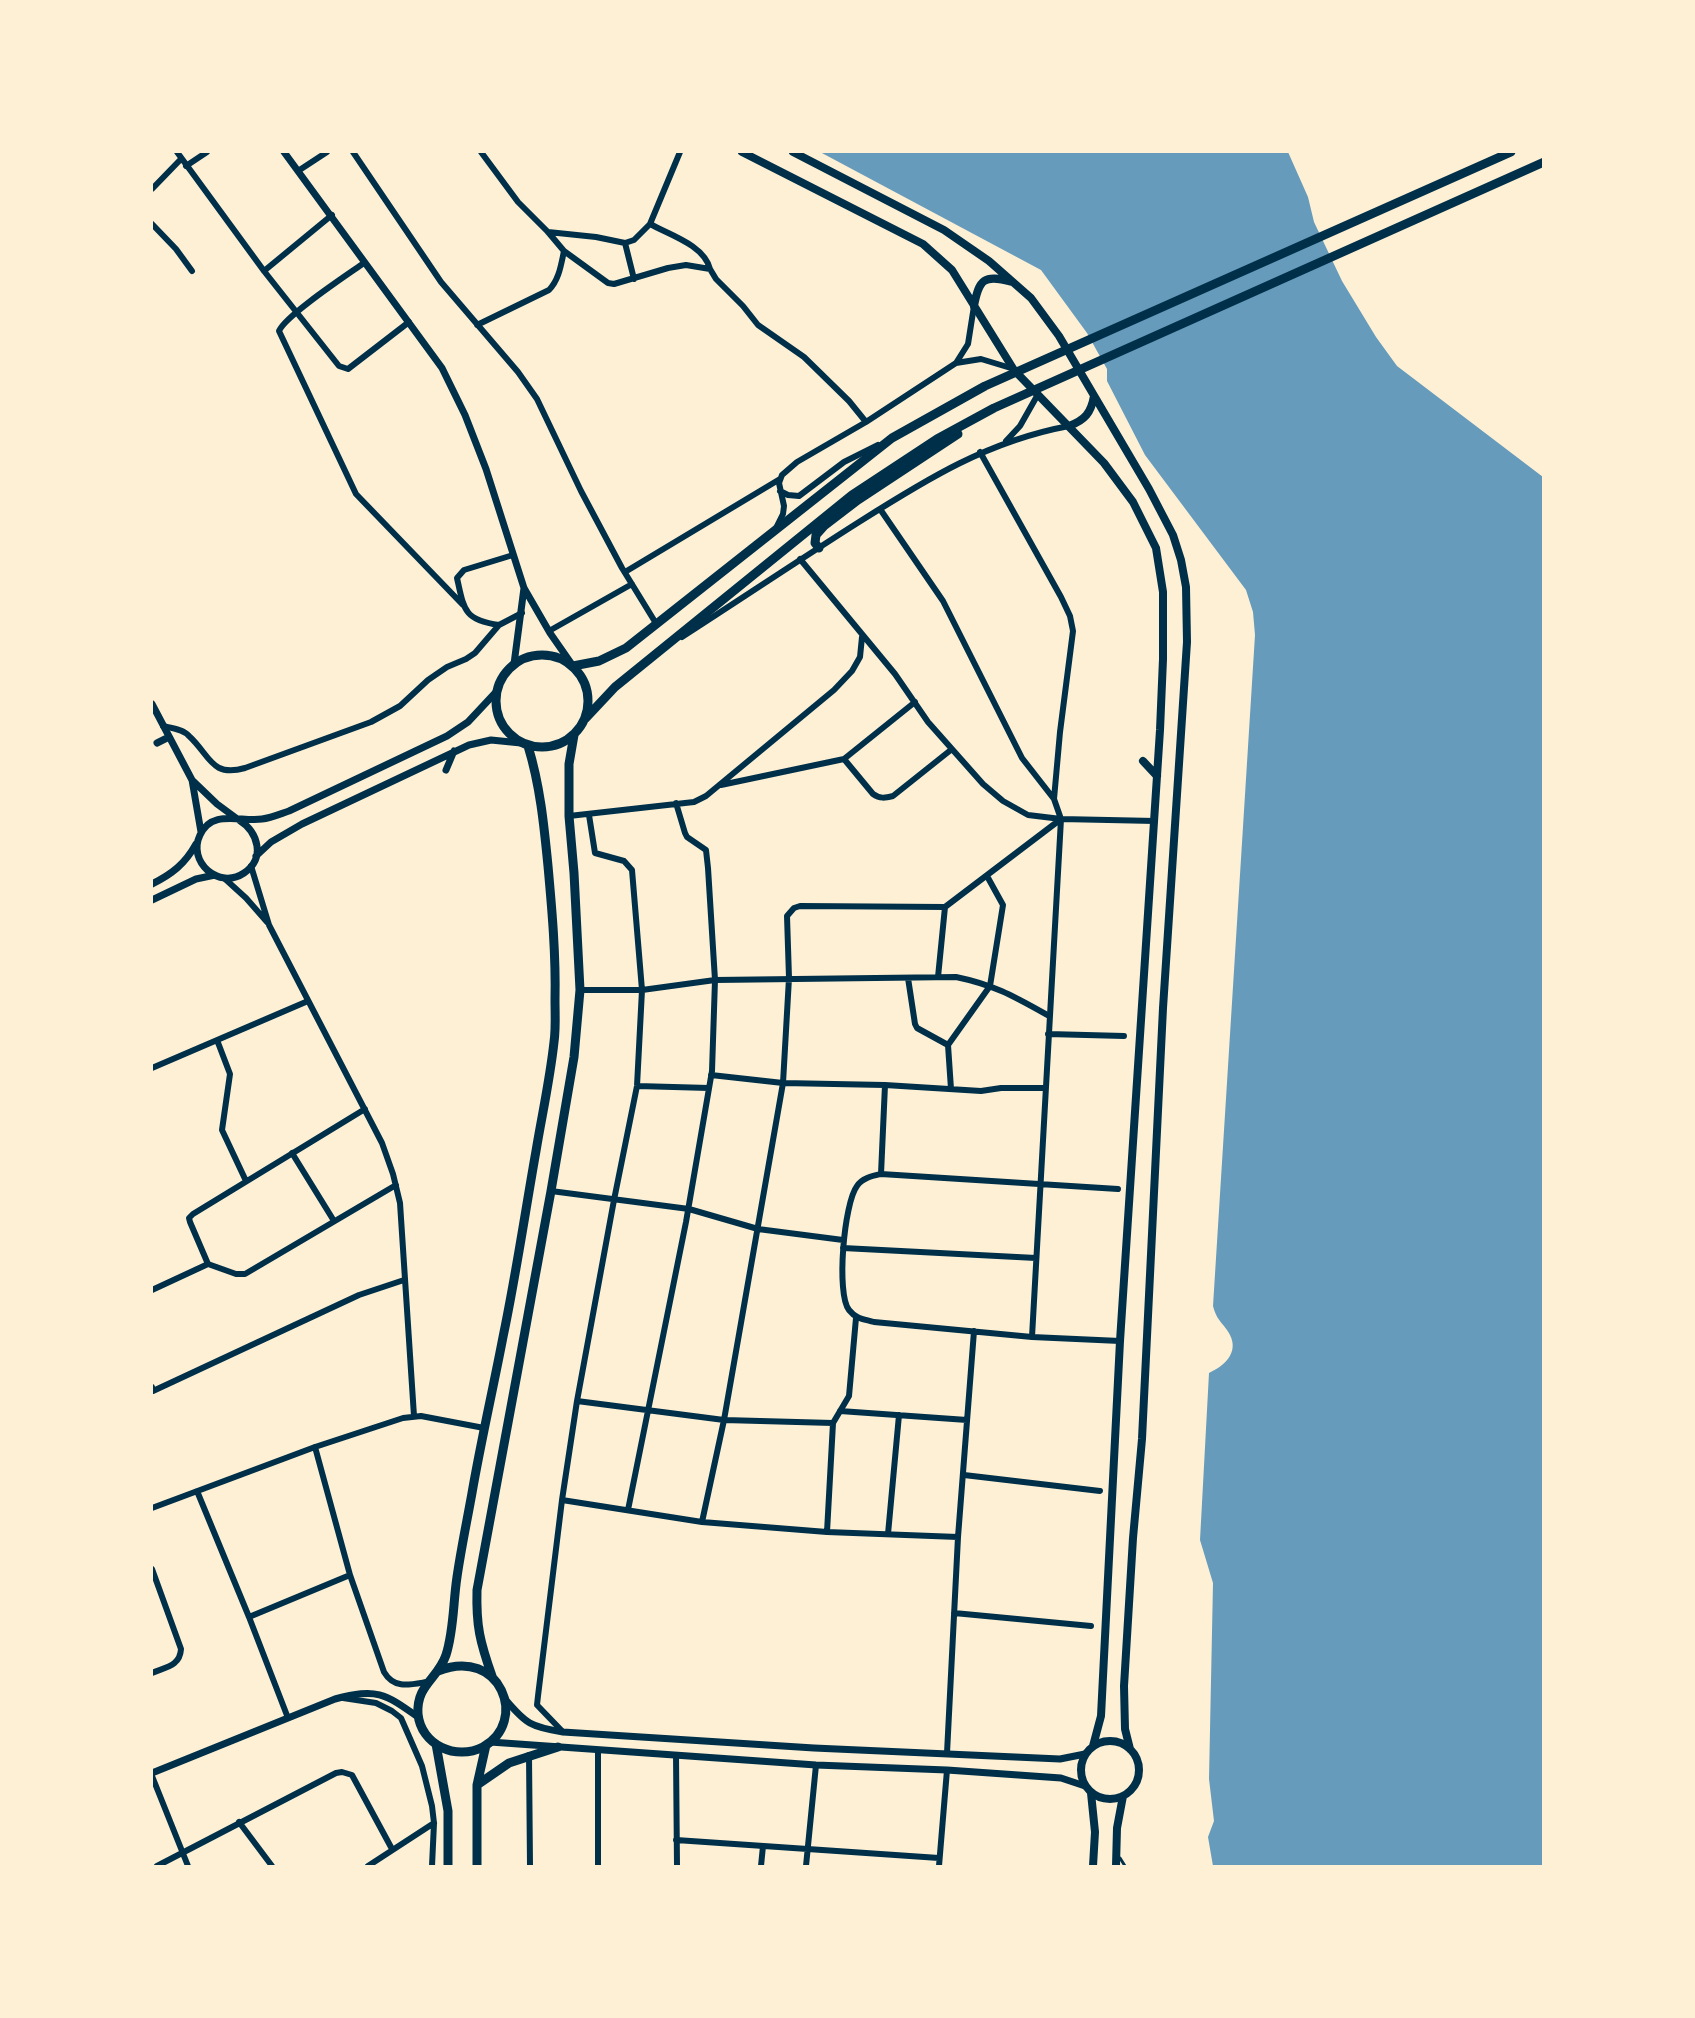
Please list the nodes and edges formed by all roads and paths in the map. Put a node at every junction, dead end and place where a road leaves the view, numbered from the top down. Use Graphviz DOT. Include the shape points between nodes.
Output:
graph roads {
  1 [pos="177,152"];
  2 [pos="207,152"];
  3 [pos="284,152"];
  4 [pos="327,152"];
  5 [pos="353,152"];
  6 [pos="481,152"];
  7 [pos="680,152"];
  8 [pos="742,152"];
  9 [pos="793,152"];
  10 [pos="1511,152"];
  11 [pos="181,159"];
  12 [pos="1544,162"];
  13 [pos="186,166"];
  14 [pos="298,171"];
  15 [pos="152,189"];
  16 [pos="332,215"];
  17 [pos="152,224"];
  18 [pos="650,224"];
  19 [pos="549,232"];
  20 [pos="625,243"];
  21 [pos="564,251"];
  22 [pos="364,262"];
  23 [pos="710,269"];
  24 [pos="192,271"];
  25 [pos="264,271"];
  26 [pos="634,279"];
  27 [pos="1015,283"];
  28 [pos="974,306"];
  29 [pos="298,312"];
  30 [pos="409,322"];
  31 [pos="477,325"];
  32 [pos="956,363"];
  33 [pos="1014,370"];
  34 [pos="1037,396"];
  35 [pos="1094,396"];
  36 [pos="994,408"];
  37 [pos="866,422"];
  38 [pos="1069,426"];
  39 [pos="892,438"];
  40 [pos="1006,441"];
  41 [pos="980,452"];
  42 [pos="780,479"];
  43 [pos="780,491"];
  44 [pos="880,509"];
  45 [pos="775,530"];
  46 [pos="819,548"];
  47 [pos="513,555"];
  48 [pos="800,560"];
  49 [pos="625,572"];
  50 [pos="632,584"];
  51 [pos="524,588"];
  52 [pos="463,605"];
  53 [pos="522,613"];
  54 [pos="499,625"];
  55 [pos="657,625"];
  56 [pos="549,631"];
  57 [pos="862,637"];
  58 [pos="656,654"];
  59 [pos="514,664"];
  60 [pos="573,666"];
  61 [pos="497,691"];
  62 [pos="915,702"];
  63 [pos="152,708"];
  64 [pos="585,718"];
  65 [pos="163,726"];
  66 [pos="574,735"];
  67 [pos="170,737"];
  68 [pos="157,743"];
  69 [pos="525,744"];
  70 [pos="952,749"];
  71 [pos="454,752"];
  72 [pos="844,759"];
  73 [pos="1143,762"];
  74 [pos="446,771"];
  75 [pos="1157,776"];
  76 [pos="192,780"];
  77 [pos="718,786"];
  78 [pos="1054,799"];
  79 [pos="676,803"];
  80 [pos="589,815"];
  81 [pos="569,816"];
  82 [pos="238,819"];
  83 [pos="1061,819"];
  84 [pos="1155,822"];
  85 [pos="201,832"];
  86 [pos="197,841"];
  87 [pos="256,856"];
  88 [pos="251,866"];
  89 [pos="214,875"];
  90 [pos="987,876"];
  91 [pos="224,878"];
  92 [pos="152,884"];
  93 [pos="152,900"];
  94 [pos="945,908"];
  95 [pos="269,925"];
  96 [pos="938,977"];
  97 [pos="789,978"];
  98 [pos="908,978"];
  99 [pos="715,980"];
  100 [pos="990,986"];
  101 [pos="580,990"];
  102 [pos="642,990"];
  103 [pos="308,1001"];
  104 [pos="1049,1016"];
  105 [pos="1048,1034"];
  106 [pos="1124,1036"];
  107 [pos="217,1040"];
  108 [pos="948,1045"];
  109 [pos="152,1068"];
  110 [pos="711,1075"];
  111 [pos="783,1083"];
  112 [pos="885,1085"];
  113 [pos="637,1086"];
  114 [pos="709,1088"];
  115 [pos="1045,1088"];
  116 [pos="951,1089"];
  117 [pos="365,1109"];
  118 [pos="292,1153"];
  119 [pos="881,1174"];
  120 [pos="246,1181"];
  121 [pos="1039,1184"];
  122 [pos="396,1185"];
  123 [pos="1118,1189"];
  124 [pos="551,1191"];
  125 [pos="614,1200"];
  126 [pos="688,1209"];
  127 [pos="334,1221"];
  128 [pos="758,1229"];
  129 [pos="843,1240"];
  130 [pos="843,1248"];
  131 [pos="1036,1258"];
  132 [pos="208,1264"];
  133 [pos="404,1280"];
  134 [pos="152,1290"];
  135 [pos="856,1318"];
  136 [pos="974,1331"];
  137 [pos="1032,1337"];
  138 [pos="1120,1341"];
  139 [pos="152,1387"];
  140 [pos="578,1401"];
  141 [pos="648,1409"];
  142 [pos="840,1411"];
  143 [pos="898,1415"];
  144 [pos="414,1416"];
  145 [pos="724,1420"];
  146 [pos="967,1420"];
  147 [pos="833,1423"];
  148 [pos="484,1428"];
  149 [pos="315,1448"];
  150 [pos="964,1475"];
  151 [pos="197,1491"];
  152 [pos="1100,1491"];
  153 [pos="562,1500"];
  154 [pos="152,1508"];
  155 [pos="628,1510"];
  156 [pos="702,1522"];
  157 [pos="827,1532"];
  158 [pos="888,1534"];
  159 [pos="958,1537"];
  160 [pos="152,1569"];
  161 [pos="350,1575"];
  162 [pos="954,1613"];
  163 [pos="249,1617"];
  164 [pos="1091,1626"];
  165 [pos="438,1671"];
  166 [pos="152,1673"];
  167 [pos="492,1676"];
  168 [pos="426,1682"];
  169 [pos="342,1698"];
  170 [pos="505,1699"];
  171 [pos="418,1717"];
  172 [pos="288,1718"];
  173 [pos="563,1732"];
  174 [pos="435,1744"];
  175 [pos="488,1744"];
  176 [pos="1093,1746"];
  177 [pos="558,1747"];
  178 [pos="1130,1749"];
  179 [pos="598,1751"];
  180 [pos="947,1754"];
  181 [pos="1085,1754"];
  182 [pos="529,1755"];
  183 [pos="676,1755"];
  184 [pos="816,1766"];
  185 [pos="947,1770"];
  186 [pos="152,1774"];
  187 [pos="477,1785"];
  188 [pos="1088,1789"];
  189 [pos="1123,1796"];
  190 [pos="239,1822"];
  191 [pos="434,1823"];
  192 [pos="676,1840"];
  193 [pos="763,1846"];
  194 [pos="392,1849"];
  195 [pos="807,1849"];
  196 [pos="182,1852"];
  197 [pos="1116,1852"];
  198 [pos="939,1858"];
  199 [pos="445,1865"];
  200 [pos="157,1866"];
  201 [pos="188,1866"];
  202 [pos="272,1866"];
  203 [pos="368,1866"];
  204 [pos="432,1866"];
  205 [pos="477,1866"];
  206 [pos="530,1866"];
  207 [pos="598,1866"];
  208 [pos="677,1866"];
  209 [pos="761,1866"];
  210 [pos="806,1866"];
  211 [pos="939,1866"];
  212 [pos="1093,1866"];
  213 [pos="1116,1866"];
  214 [pos="1125,1866"];
  1 -- 11 [label="street"];
  2 -- 13 [label="street"];
  3 -- 14 [label="street"];
  4 -- 14 [label="street"];
  5 -- 31 [label="street" via="441,282"];
  6 -- 19 [label="street" via="518,202"];
  7 -- 18 [label="street"];
  8 -- 28 [label="main road" via="923,244 952,270"];
  9 -- 27 [label="main road" via="944,230"];
  10 -- 39 [label="main road" via="985,386"];
  11 -- 13 [label="street"];
  11 -- 15 [label="street"];
  12 -- 36 [label="main road"];
  13 -- 25 [label="street"];
  14 -- 16 [label="street"];
  16 -- 22 [label="street"];
  16 -- 25 [label="street"];
  17 -- 24 [label="street"];
  18 -- 20 [label="street" via="634,240"];
  18 -- 23 [label="street" via="694,248 707,260"];
  19 -- 20 [label="street"];
  19 -- 21 [label="street"];
  20 -- 26 [label="street"];
  21 -- 26 [label="street" via="608,284"];
  21 -- 31 [label="street" via="557,279 549,290"];
  22 -- 29 [label="street"];
  22 -- 30 [label="street"];
  23 -- 26 [label="street" via="686,265"];
  23 -- 37 [label="street" via="758,325 804,357"];
  25 -- 29 [label="street"];
  27 -- 28 [label="main road" via="988,279 976,289"];
  27 -- 35 [label="main road" via="1059,336"];
  28 -- 32 [label="street" via="968,344"];
  28 -- 33 [label="main road"];
  29 -- 30 [label="street" via="343,369"];
  29 -- 52 [label="street" via="279,331 356,494"];
  30 -- 47 [label="street" via="442,368 465,415"];
  31 -- 49 [label="street" via="537,399"];
  32 -- 33 [label="street" via="981,359"];
  32 -- 37 [label="street"];
  33 -- 34 [label="main road"];
  34 -- 38 [label="main road"];
  34 -- 40 [label="street" via="1020,426"];
  35 -- 38 [label="main road" via="1086,417"];
  35 -- 178 [label="main road" via="1173,534 1186,598 1187,642 1163,1008 1142,1439 1124,1686 1125,1729"];
  36 -- 46 [label="main road" via="824,526 816,535"];
  36 -- 58 [label="main road" via="937,439 852,495"];
  37 -- 42 [label="street" via="788,468"];
  38 -- 40 [label="street"];
  38 -- 75 [label="main road" via="1133,502 1156,548 1163,592"];
  39 -- 43 [label="street" via="844,462 799,496"];
  39 -- 45 [label="main road"];
  40 -- 41 [label="street"];
  41 -- 44 [label="street"];
  41 -- 78 [label="street" via="1070,616 1073,631"];
  42 -- 43 [label="street"];
  42 -- 49 [label="street"];
  43 -- 45 [label="street" via="783,514"];
  44 -- 46 [label="street"];
  44 -- 78 [label="street" via="944,600 1022,758"];
  45 -- 55 [label="main road"];
  46 -- 48 [label="street"];
  47 -- 51 [label="street"];
  47 -- 52 [label="street" via="460,572 457,578"];
  48 -- 57 [label="street"];
  48 -- 58 [label="street"];
  49 -- 50 [label="street"];
  50 -- 55 [label="street"];
  50 -- 56 [label="street"];
  51 -- 53 [label="street"];
  51 -- 56 [label="street"];
  52 -- 54 [label="street" via="474,619"];
  53 -- 54 [label="street"];
  53 -- 59 [label="street"];
  54 -- 65 [label="street" via="475,653 430,678 388,713 245,768 220,769 189,735"];
  55 -- 60 [label="main road" via="626,648 599,661"];
  56 -- 60 [label="street"];
  57 -- 62 [label="street"];
  57 -- 77 [label="street" via="860,657 834,690"];
  58 -- 64 [label="main road"];
  59 -- 60 [label="main road" via="538,654 563,659"];
  59 -- 61 [label="main road"];
  60 -- 64 [label="main road" via="588,690"];
  61 -- 69 [label="main road" via="500,721 509,734"];
  61 -- 82 [label="street" via="468,722 447,736 289,811 264,819"];
  62 -- 70 [label="street"];
  62 -- 72 [label="street"];
  63 -- 65 [label="street"];
  64 -- 66 [label="main road"];
  65 -- 67 [label="street"];
  66 -- 69 [label="main road" via="553,746"];
  66 -- 81 [label="main road" via="569,764"];
  67 -- 68 [label="street"];
  67 -- 76 [label="street"];
  69 -- 71 [label="street" via="491,740"];
  69 -- 148 [label="main road" via="538,778 551,894 554,1040 506,1323"];
  70 -- 72 [label="street" via="894,796 886,798 873,794"];
  70 -- 83 [label="street" via="1003,801 1028,815"];
  71 -- 74 [label="street"];
  71 -- 87 [label="street" via="296,827"];
  72 -- 77 [label="street"];
  73 -- 75 [label="main road"];
  75 -- 84 [label="main road"];
  76 -- 82 [label="street"];
  76 -- 85 [label="street"];
  77 -- 79 [label="street" via="694,802"];
  78 -- 83 [label="street"];
  79 -- 80 [label="street"];
  79 -- 99 [label="street" via="687,837 706,850"];
  80 -- 81 [label="street"];
  80 -- 102 [label="street" via="595,853 624,861 632,870"];
  81 -- 101 [label="main road"];
  82 -- 85 [label="street" via="216,819"];
  82 -- 87 [label="street" via="255,834"];
  83 -- 84 [label="street"];
  83 -- 90 [label="street"];
  83 -- 104 [label="street"];
  84 -- 138 [label="main road"];
  85 -- 86 [label="street"];
  86 -- 89 [label="street" via="200,861"];
  86 -- 92 [label="street" via="180,867"];
  87 -- 88 [label="street"];
  88 -- 91 [label="street" via="244,873"];
  88 -- 95 [label="street"];
  89 -- 91 [label="street"];
  89 -- 93 [label="street" via="196,879"];
  90 -- 94 [label="street"];
  90 -- 100 [label="street" via="1003,905"];
  91 -- 95 [label="street"];
  94 -- 96 [label="street"];
  94 -- 97 [label="street" via="794,908 787,916"];
  95 -- 103 [label="street"];
  96 -- 98 [label="street"];
  96 -- 100 [label="street" via="956,977"];
  97 -- 98 [label="street"];
  97 -- 99 [label="street"];
  97 -- 111 [label="street"];
  98 -- 108 [label="street" via="915,1024"];
  99 -- 102 [label="street"];
  99 -- 110 [label="street"];
  100 -- 104 [label="street"];
  100 -- 108 [label="street"];
  101 -- 102 [label="street"];
  101 -- 124 [label="main road" via="574,1057"];
  102 -- 113 [label="street"];
  103 -- 107 [label="street"];
  103 -- 117 [label="street"];
  104 -- 105 [label="street"];
  105 -- 106 [label="street"];
  105 -- 115 [label="street"];
  107 -- 109 [label="street"];
  107 -- 120 [label="street" via="230,1074 222,1130"];
  108 -- 116 [label="street"];
  110 -- 111 [label="street"];
  110 -- 114 [label="street"];
  111 -- 112 [label="street"];
  111 -- 128 [label="street"];
  112 -- 116 [label="street"];
  112 -- 119 [label="street"];
  113 -- 114 [label="street"];
  113 -- 125 [label="street"];
  114 -- 126 [label="street"];
  115 -- 116 [label="street"];
  115 -- 121 [label="street"];
  117 -- 118 [label="street"];
  117 -- 122 [label="street"];
  118 -- 120 [label="street"];
  118 -- 127 [label="street"];
  119 -- 121 [label="street"];
  119 -- 129 [label="street" via="858,1184 850,1197"];
  120 -- 132 [label="street" via="189,1218"];
  121 -- 123 [label="street"];
  121 -- 131 [label="street"];
  122 -- 127 [label="street"];
  122 -- 133 [label="street"];
  124 -- 125 [label="street"];
  124 -- 167 [label="main road" via="477,1590 476,1621"];
  125 -- 126 [label="street"];
  125 -- 140 [label="street"];
  126 -- 128 [label="street"];
  126 -- 141 [label="street"];
  127 -- 132 [label="street" via="244,1274"];
  128 -- 129 [label="street"];
  128 -- 145 [label="street"];
  129 -- 130 [label="street"];
  130 -- 131 [label="street"];
  130 -- 135 [label="street" via="847,1306"];
  131 -- 137 [label="street"];
  132 -- 134 [label="street"];
  133 -- 139 [label="street" via="359,1295 153,1391"];
  133 -- 144 [label="street"];
  135 -- 136 [label="street"];
  135 -- 142 [label="street" via="849,1396"];
  136 -- 137 [label="street"];
  136 -- 146 [label="street"];
  137 -- 138 [label="street"];
  138 -- 176 [label="main road" via="1101,1716"];
  140 -- 141 [label="street"];
  140 -- 153 [label="street"];
  141 -- 145 [label="street"];
  141 -- 155 [label="street"];
  142 -- 143 [label="street"];
  142 -- 147 [label="street"];
  143 -- 146 [label="street"];
  143 -- 158 [label="street"];
  144 -- 148 [label="street"];
  144 -- 149 [label="street"];
  145 -- 147 [label="street"];
  145 -- 156 [label="street"];
  146 -- 150 [label="street"];
  147 -- 157 [label="street"];
  148 -- 165 [label="main road" via="456,1578 451,1633"];
  149 -- 151 [label="street"];
  149 -- 161 [label="street"];
  150 -- 152 [label="street"];
  150 -- 159 [label="street"];
  151 -- 154 [label="street"];
  151 -- 163 [label="street"];
  153 -- 155 [label="street"];
  153 -- 173 [label="street" via="537,1705"];
  155 -- 156 [label="street"];
  156 -- 157 [label="street"];
  157 -- 158 [label="street"];
  158 -- 159 [label="street"];
  159 -- 162 [label="street"];
  160 -- 166 [label="street" via="181,1648 175,1664"];
  161 -- 163 [label="street"];
  161 -- 168 [label="street" via="386,1676 399,1685"];
  162 -- 164 [label="street"];
  162 -- 180 [label="street"];
  163 -- 172 [label="street"];
  165 -- 167 [label="main road" via="466,1665"];
  165 -- 168 [label="main road"];
  167 -- 170 [label="main road"];
  168 -- 171 [label="main road" via="418,1703"];
  169 -- 171 [label="street" via="371,1692 391,1698"];
  169 -- 172 [label="street"];
  169 -- 191 [label="street" via="376,1703 401,1718 422,1766"];
  170 -- 173 [label="street" via="521,1718 536,1727"];
  170 -- 175 [label="main road" via="502,1725"];
  171 -- 174 [label="main road"];
  172 -- 186 [label="street"];
  173 -- 180 [label="street"];
  174 -- 175 [label="main road" via="460,1753"];
  174 -- 199 [label="main road" via="448,1811"];
  175 -- 177 [label="street"];
  175 -- 187 [label="main road"];
  176 -- 178 [label="main road" via="1112,1741"];
  176 -- 181 [label="main road"];
  177 -- 179 [label="street"];
  177 -- 182 [label="main road"];
  178 -- 189 [label="main road" via="1139,1774 1131,1791"];
  179 -- 183 [label="street"];
  179 -- 207 [label="street"];
  180 -- 181 [label="street" via="1060,1759"];
  181 -- 188 [label="main road" via="1081,1776"];
  182 -- 187 [label="main road" via="509,1763"];
  182 -- 206 [label="street"];
  183 -- 184 [label="street"];
  183 -- 192 [label="street"];
  184 -- 185 [label="street"];
  184 -- 195 [label="street"];
  185 -- 188 [label="street" via="1061,1778"];
  185 -- 198 [label="street"];
  186 -- 196 [label="street"];
  187 -- 205 [label="main road"];
  188 -- 189 [label="main road" via="1107,1799"];
  188 -- 212 [label="main road" via="1095,1832"];
  189 -- 197 [label="main road"];
  190 -- 194 [label="street" via="342,1772 352,1775"];
  190 -- 196 [label="street"];
  190 -- 202 [label="street"];
  191 -- 194 [label="street"];
  191 -- 204 [label="street"];
  192 -- 193 [label="street"];
  192 -- 208 [label="street"];
  193 -- 195 [label="street"];
  193 -- 209 [label="street"];
  194 -- 203 [label="street"];
  195 -- 198 [label="street"];
  195 -- 210 [label="street"];
  196 -- 200 [label="street"];
  196 -- 201 [label="street"];
  197 -- 213 [label="main road"];
  197 -- 214 [label="lane"];
  198 -- 211 [label="street"];
}
